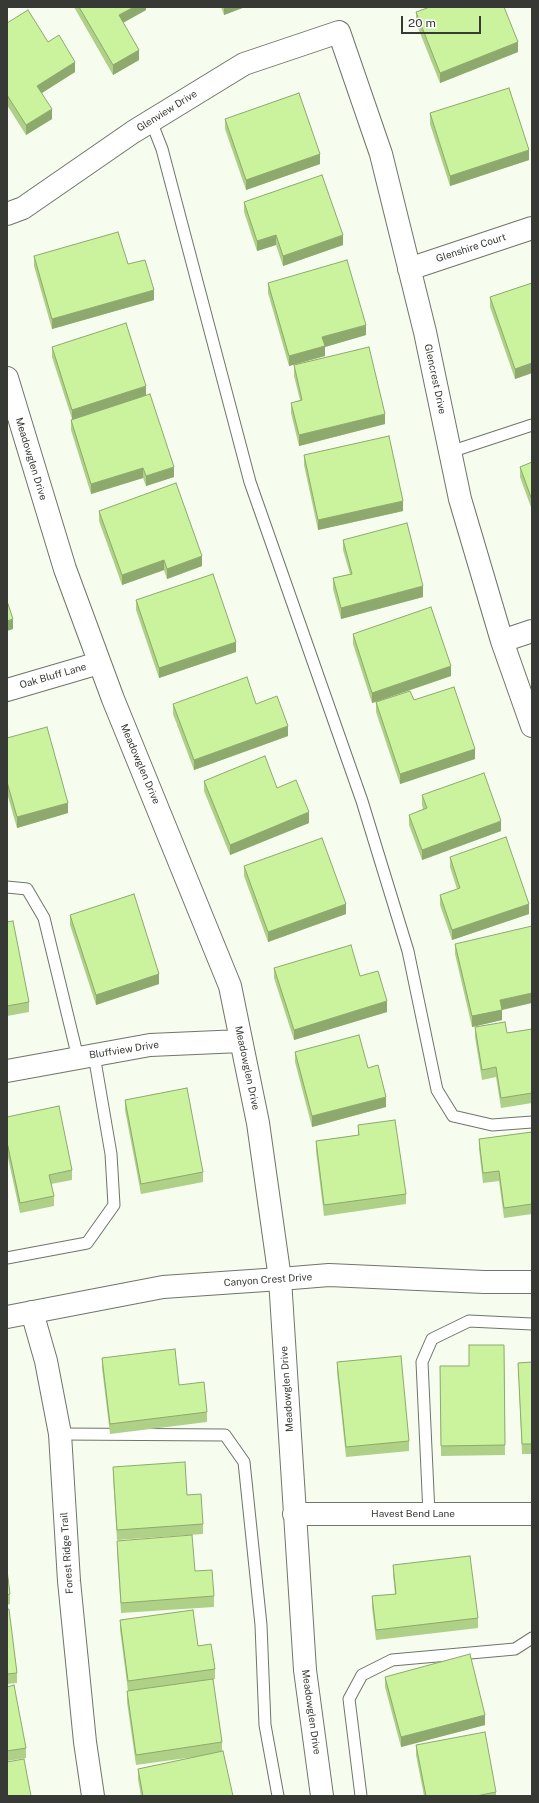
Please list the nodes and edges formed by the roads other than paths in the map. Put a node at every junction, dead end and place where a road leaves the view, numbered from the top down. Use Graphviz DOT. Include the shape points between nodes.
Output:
graph roads {
  1 [pos="339,32"];
  2 [pos="151,121"];
  3 [pos="7,214"];
  4 [pos="532,228"];
  5 [pos="409,269"];
  6 [pos="7,378"];
  7 [pos="532,426"];
  8 [pos="450,452"];
  9 [pos="532,631"];
  10 [pos="502,641"];
  11 [pos="100,663"];
  12 [pos="7,690"];
  13 [pos="532,726"];
  14 [pos="7,887"];
  15 [pos="241,1041"];
  16 [pos="86,1056"];
  17 [pos="7,1071"];
  18 [pos="532,1122"];
  19 [pos="7,1258"];
  20 [pos="280,1279"];
  21 [pos="532,1282"];
  22 [pos="32,1312"];
  23 [pos="7,1317"];
  24 [pos="532,1324"];
  25 [pos="60,1434"];
  26 [pos="294,1514"];
  27 [pos="429,1514"];
  28 [pos="532,1514"];
  29 [pos="532,1638"];
  30 [pos="93,1796"];
  31 [pos="278,1796"];
  32 [pos="322,1796"];
  33 [pos="361,1796"];
  1 -- 2 [label="street, Glenview Drive" via="244,64"];
  1 -- 5 [label="street, Glencrest Drive" via="381,154"];
  2 -- 3 [label="street, Glenview Drive" via="23,208"];
  2 -- 18 [label="lane" via="171,179 250,482 362,800 408,950 437,1090 453,1116 492,1125"];
  4 -- 5 [label="street, Glenshire Court"];
  5 -- 8 [label="street, Glencrest Drive"];
  6 -- 11 [label="street, Meadowglen Drive" via="65,569"];
  7 -- 8 [label="lane"];
  8 -- 10 [label="street, Glencrest Drive" via="460,499"];
  9 -- 10 [label="street"];
  10 -- 13 [label="street, Glencrest Drive"];
  11 -- 12 [label="street, Oak Bluff Lane"];
  11 -- 15 [label="street, Meadowglen Drive" via="230,986"];
  14 -- 16 [label="lane" via="27,889 44,918"];
  15 -- 16 [label="street, Bluffview Drive" via="150,1045"];
  15 -- 20 [label="street, Meadowglen Drive" via="258,1123"];
  16 -- 17 [label="street, Bluffview Drive"];
  16 -- 19 [label="lane" via="110,1154 114,1205 87,1243"];
  20 -- 21 [label="street, Canyon Crest Drive" via="329,1275"];
  20 -- 22 [label="street, Canyon Crest Drive" via="163,1287"];
  20 -- 26 [label="street, Meadowglen Drive"];
  22 -- 23 [label="street, Canyon Crest Drive"];
  22 -- 25 [label="street, Forest Ridge Trail" via="46,1361"];
  24 -- 27 [label="lane" via="468,1321 432,1339 422,1362"];
  25 -- 30 [label="street, Forest Ridge Trail" via="69,1589"];
  25 -- 31 [label="lane" via="226,1435 244,1462 261,1625 265,1725"];
  26 -- 27 [label="street, Havest Bend Lane"];
  26 -- 32 [label="street, Meadowglen Drive" via="305,1670"];
  27 -- 28 [label="street, Havest Bend Lane"];
  29 -- 33 [label="lane" via="515,1649 392,1660 362,1675 349,1698"];
}
